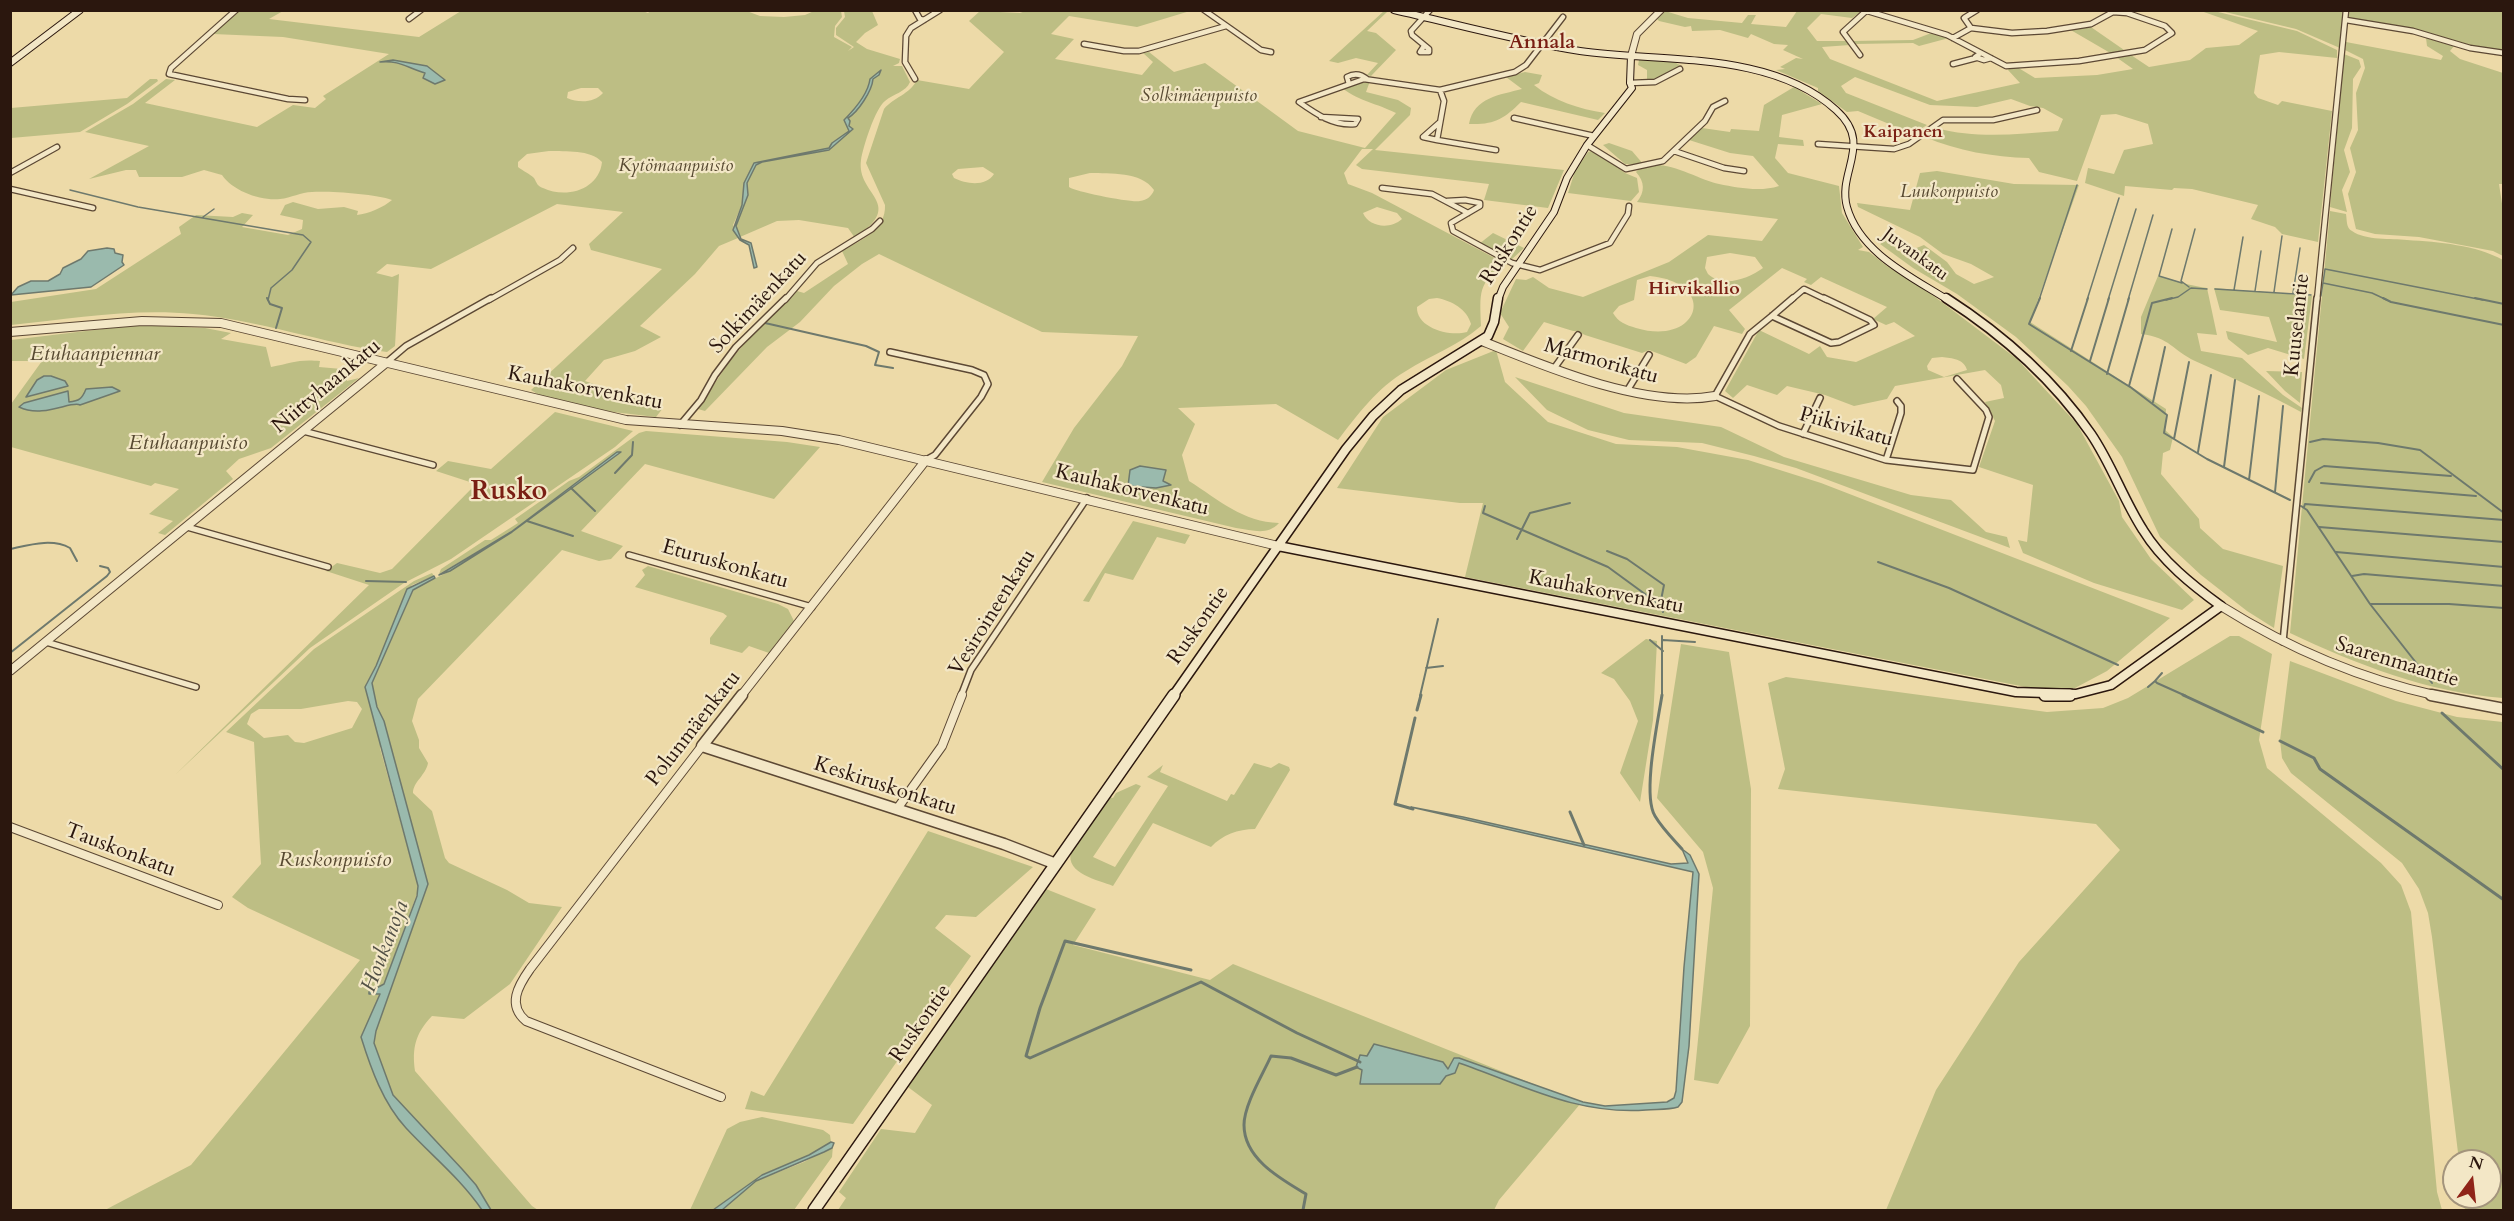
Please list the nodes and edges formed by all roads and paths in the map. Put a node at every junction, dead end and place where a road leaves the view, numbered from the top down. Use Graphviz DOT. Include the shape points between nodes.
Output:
graph roads {
  1 [pos="80,10"];
  2 [pos="236,10"];
  3 [pos="421,10"];
  4 [pos="915,10"];
  5 [pos="940,10"];
  6 [pos="1204,10"];
  7 [pos="1394,10"];
  8 [pos="1430,10"];
  9 [pos="1660,10"];
  10 [pos="1977,10"];
  11 [pos="2346,10"];
  12 [pos="1865,11"];
  13 [pos="1424,17"];
  14 [pos="1563,17"];
  15 [pos="409,19"];
  16 [pos="924,20"];
  17 [pos="2346,20"];
  18 [pos="1226,26"];
  19 [pos="1971,28"];
  20 [pos="1953,38"];
  21 [pos="1084,44"];
  22 [pos="1543,44"];
  23 [pos="1424,46"];
  24 [pos="1271,52"];
  25 [pos="1981,53"];
  26 [pos="2504,53"];
  27 [pos="1860,55"];
  28 [pos="1631,57"];
  29 [pos="1976,58"];
  30 [pos="1991,58"];
  31 [pos="10,63"];
  32 [pos="1953,64"];
  33 [pos="1680,69"];
  34 [pos="915,79"];
  35 [pos="1629,87"];
  36 [pos="1440,90"];
  37 [pos="305,100"];
  38 [pos="1725,101"];
  39 [pos="2037,110"];
  40 [pos="1321,117"];
  41 [pos="1514,118"];
  42 [pos="1440,122"];
  43 [pos="1594,136"];
  44 [pos="1437,140"];
  45 [pos="1818,144"];
  46 [pos="1587,145"];
  47 [pos="57,147"];
  48 [pos="1855,147"];
  49 [pos="1496,150"];
  50 [pos="1674,151"];
  51 [pos="1744,171"];
  52 [pos="10,173"];
  53 [pos="1382,188"];
  54 [pos="10,189"];
  55 [pos="1448,201"];
  56 [pos="1629,206"];
  57 [pos="93,208"];
  58 [pos="1468,213"];
  59 [pos="880,221"];
  60 [pos="573,248"];
  61 [pos="1518,265"];
  62 [pos="1771,315"];
  63 [pos="10,332"];
  64 [pos="1578,335"];
  65 [pos="1482,341"];
  66 [pos="890,352"];
  67 [pos="1649,355"];
  68 [pos="386,363"];
  69 [pos="1555,368"];
  70 [pos="1957,379"];
  71 [pos="1627,391"];
  72 [pos="1716,396"];
  73 [pos="1820,398"];
  74 [pos="1897,401"];
  75 [pos="569,407"];
  76 [pos="680,425"];
  77 [pos="303,431"];
  78 [pos="1803,434"];
  79 [pos="926,460"];
  80 [pos="1886,460"];
  81 [pos="433,465"];
  82 [pos="1087,498"];
  83 [pos="188,527"];
  84 [pos="1278,546"];
  85 [pos="629,555"];
  86 [pos="328,567"];
  87 [pos="2221,606"];
  88 [pos="812,607"];
  89 [pos="46,642"];
  90 [pos="2283,642"];
  91 [pos="10,671"];
  92 [pos="196,687"];
  93 [pos="2504,709"];
  94 [pos="702,746"];
  95 [pos="897,809"];
  96 [pos="10,827"];
  97 [pos="1056,864"];
  98 [pos="218,905"];
  99 [pos="721,1097"];
  100 [pos="814,1210"];
  1 -- 31 [label="main road"];
  2 -- 37 [label="street" via="169,74"];
  3 -- 15 [label="street"];
  4 -- 16 [label="street"];
  5 -- 16 [label="street"];
  6 -- 18 [label="street"];
  7 -- 13 [label="main road"];
  8 -- 13 [label="street"];
  9 -- 28 [label="street" via="1637,34"];
  10 -- 19 [label="street" via="1964,18"];
  11 -- 17 [label="street, Kuuselantie"];
  12 -- 20 [label="street"];
  12 -- 27 [label="street" via="1843,32"];
  13 -- 22 [label="main road"];
  13 -- 23 [label="street" via="1411,33"];
  14 -- 22 [label="street"];
  16 -- 34 [label="street" via="908,30 906,36 905,62"];
  17 -- 26 [label="street"];
  17 -- 90 [label="street, Kuuselantie"];
  18 -- 21 [label="street" via="1140,51"];
  18 -- 24 [label="street" via="1261,50"];
  19 -- 20 [label="street"];
  19 -- 30 [label="street" via="2012,33 2047,31 2091,24 2113,12 2171,31 2145,51 2079,62 2006,66"];
  20 -- 25 [label="street"];
  22 -- 28 [label="main road"];
  22 -- 36 [label="street" via="1521,69"];
  25 -- 29 [label="street"];
  25 -- 30 [label="street"];
  28 -- 35 [label="main road"];
  28 -- 48 [label="main road" via="1728,64 1791,82 1840,114 1854,134"];
  29 -- 30 [label="street"];
  29 -- 32 [label="street"];
  33 -- 35 [label="street" via="1655,82"];
  35 -- 43 [label="main road, Ruskontie" via="1617,111"];
  36 -- 40 [label="street" via="1367,79 1299,102"];
  36 -- 42 [label="street" via="1444,101"];
  38 -- 50 [label="street" via="1713,107 1705,121"];
  39 -- 48 [label="street" via="1993,120 1943,120 1909,144 1894,149"];
  40 -- 40 [label="street" via="1353,125 1359,120 1330,116"];
  41 -- 43 [label="street"];
  42 -- 44 [label="street"];
  42 -- 44 [label="street" via="1423,137"];
  43 -- 46 [label="main road, Ruskontie"];
  44 -- 49 [label="street"];
  45 -- 48 [label="street"];
  46 -- 50 [label="street" via="1626,169 1660,163"];
  46 -- 61 [label="main road, Ruskontie" via="1567,178 1554,212"];
  47 -- 52 [label="street"];
  48 -- 87 [label="main road, Juvankatu" via="1846,204 1865,239 1887,260 1980,321 2042,375 2094,439 2151,540 2174,567"];
  50 -- 51 [label="street"];
  53 -- 55 [label="street" via="1422,191"];
  54 -- 57 [label="street"];
  55 -- 58 [label="street"];
  55 -- 58 [label="street" via="1480,203"];
  56 -- 61 [label="street" via="1610,243 1544,269"];
  58 -- 61 [label="street" via="1450,224 1453,231"];
  59 -- 76 [label="street, Solkimäenkatu" via="817,262 790,295 736,347"];
  60 -- 68 [label="street, Niittyhaankatu" via="560,260 406,346"];
  61 -- 65 [label="main road, Ruskontie" via="1498,296 1492,327"];
  62 -- 62 [label="street" via="1804,289 1870,320 1874,326 1831,343"];
  62 -- 72 [label="street" via="1750,334"];
  63 -- 68 [label="street, Kauhakorvenkatu" via="135,320 186,320 221,323"];
  64 -- 69 [label="street"];
  65 -- 69 [label="street, Marmorikatu"];
  65 -- 84 [label="main road, Ruskontie" via="1417,379 1373,416"];
  66 -- 79 [label="street, Polunmäenkatu" via="972,370 984,375 988,384 935,455"];
  67 -- 71 [label="street"];
  68 -- 75 [label="street, Kauhakorvenkatu"];
  68 -- 77 [label="street, Niittyhaankatu"];
  69 -- 71 [label="street, Marmorikatu"];
  70 -- 80 [label="street, Piikivikatu" via="1989,417 1974,470"];
  71 -- 72 [label="street, Marmorikatu" via="1690,400"];
  72 -- 78 [label="street, Piikivikatu"];
  73 -- 78 [label="street"];
  74 -- 80 [label="street" via="1901,413"];
  75 -- 76 [label="street, Kauhakorvenkatu" via="626,420"];
  76 -- 79 [label="street, Kauhakorvenkatu" via="807,434"];
  77 -- 81 [label="street"];
  77 -- 83 [label="street, Niittyhaankatu"];
  78 -- 80 [label="street, Piikivikatu"];
  79 -- 82 [label="street, Kauhakorvenkatu"];
  79 -- 88 [label="street, Polunmäenkatu"];
  82 -- 84 [label="street, Kauhakorvenkatu"];
  82 -- 95 [label="street, Vesiroineenkatu" via="971,670 942,746"];
  83 -- 86 [label="street"];
  83 -- 89 [label="street, Niittyhaankatu"];
  84 -- 87 [label="main road, Kauhakorvenkatu" via="2016,692 2060,697 2111,685"];
  84 -- 97 [label="main road, Ruskontie"];
  85 -- 88 [label="street, Eturuskonkatu"];
  87 -- 90 [label="street, Juvankatu"];
  88 -- 94 [label="street, Polunmäenkatu"];
  89 -- 91 [label="street, Niittyhaankatu"];
  89 -- 92 [label="street"];
  90 -- 93 [label="street, Saarenmaantie" via="2344,668 2407,688"];
  94 -- 95 [label="street, Keskiruskonkatu"];
  94 -- 99 [label="street, Polunmäenkatu" via="530,969 518,987 514,1003 526,1021"];
  95 -- 97 [label="street, Keskiruskonkatu"];
  96 -- 98 [label="street, Tauskonkatu"];
  97 -- 100 [label="main road, Ruskontie"];
}
